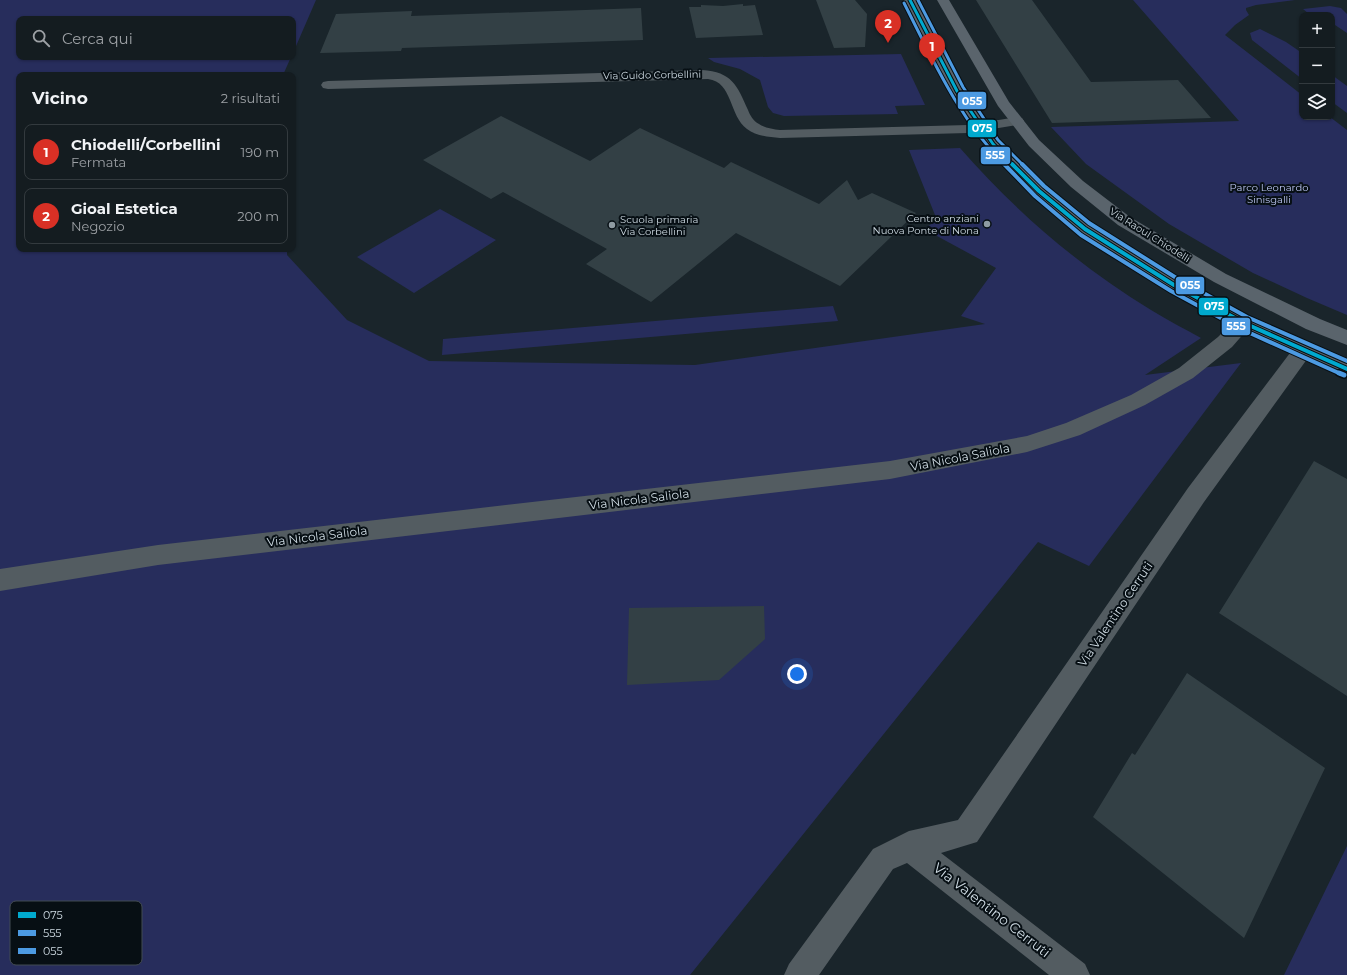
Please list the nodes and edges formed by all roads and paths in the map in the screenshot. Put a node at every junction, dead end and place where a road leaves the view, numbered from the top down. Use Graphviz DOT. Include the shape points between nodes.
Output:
graph roads {
  1 [pos="910,0"];
  2 [pos="943,0"];
  3 [pos="328,85"];
  4 [pos="1017,121"];
  5 [pos="981,127"];
  6 [pos="1244,323"];
  7 [pos="1347,338"];
  8 [pos="1303,350"];
  9 [pos="1347,369"];
  10 [pos="0,580"];
  11 [pos="909,846"];
  12 [pos="800,975"];
  13 [pos="1074,975"];
  1 -- 5 [label="main road" via="957,91"];
  2 -- 4 [label="main road, Via Raoul Chiodelli" via="996,91"];
  3 -- 5 [label="street, Via Guido Corbellini" via="699,74 722,79 731,87 745,120 752,126 770,133 842,133"];
  4 -- 5 [label="street, Via Guido Corbellini"];
  4 -- 7 [label="main road, Via Raoul Chiodelli" via="1034,144 1077,184 1124,220 1220,278"];
  5 -- 6 [label="main road" via="993,144 1039,191 1086,229 1174,285"];
  6 -- 8 [label="main road"];
  6 -- 10 [label="street, Via Nicola Saliola" via="1186,373 1138,400 1073,429 1027,444 976,455 890,470 158,555"];
  8 -- 9 [label="main road"];
  8 -- 11 [label="street, Via Valentino Cerruti" via="1196,495 967,832"];
  11 -- 12 [label="street, Via Valentino Cerruti" via="883,859"];
  11 -- 13 [label="street, Via Valentino Cerruti"];
}
